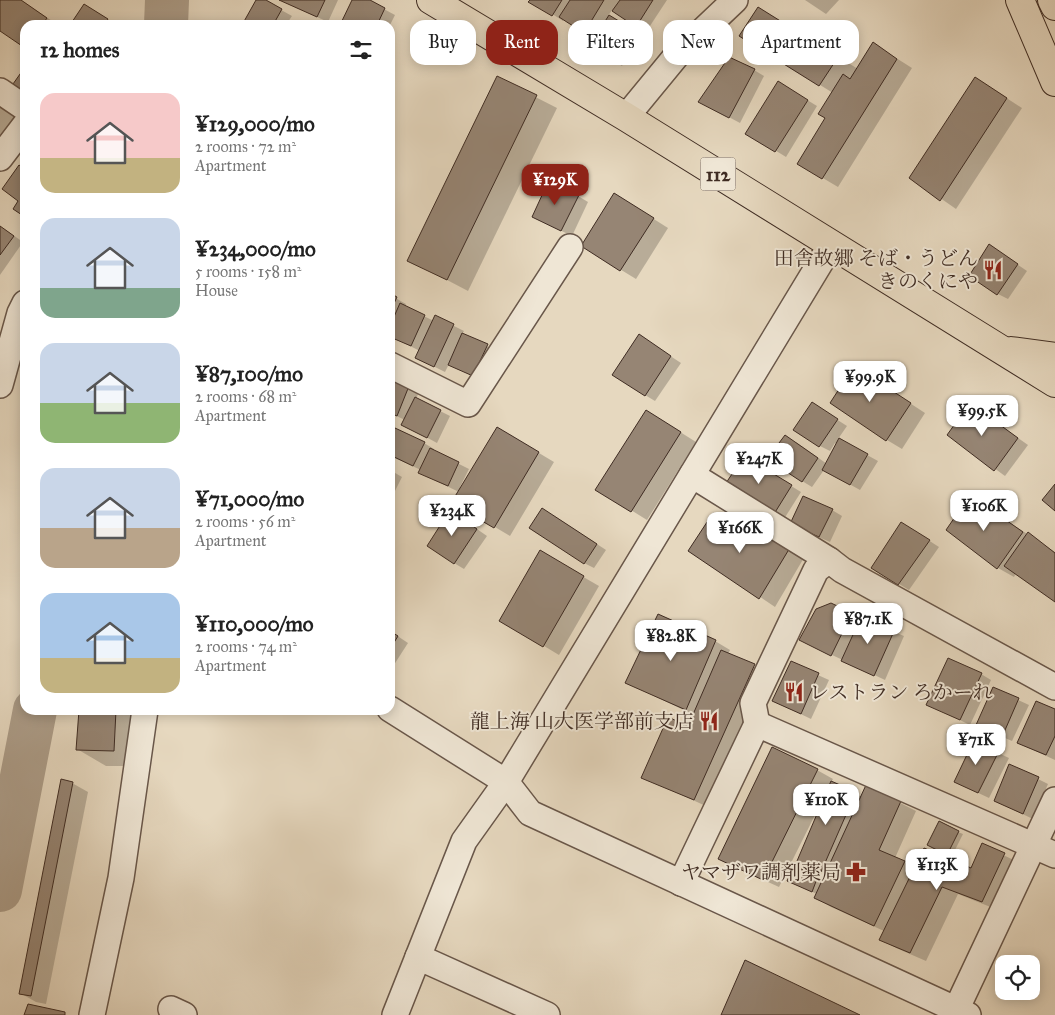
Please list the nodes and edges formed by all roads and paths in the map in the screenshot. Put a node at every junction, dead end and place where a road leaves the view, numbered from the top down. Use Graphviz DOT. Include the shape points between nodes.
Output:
graph roads {
  1 [pos="431,0"];
  2 [pos="735,0"];
  3 [pos="1020,0"];
  4 [pos="1052,0"];
  5 [pos="1055,6"];
  6 [pos="1055,82"];
  7 [pos="0,91"];
  8 [pos="20,105"];
  9 [pos="626,117"];
  10 [pos="20,132"];
  11 [pos="0,158"];
  12 [pos="831,245"];
  13 [pos="570,247"];
  14 [pos="20,313"];
  15 [pos="1005,350"];
  16 [pos="1055,357"];
  17 [pos="395,368"];
  18 [pos="1055,383"];
  19 [pos="0,385"];
  20 [pos="692,474"];
  21 [pos="829,560"];
  22 [pos="1055,687"];
  23 [pos="395,712"];
  24 [pos="144,715"];
  25 [pos="757,724"];
  26 [pos="506,782"];
  27 [pos="1055,800"];
  28 [pos="1045,851"];
  29 [pos="682,883"];
  30 [pos="418,956"];
  31 [pos="962,1013"];
  32 [pos="92,1015"];
  33 [pos="395,1015"];
  34 [pos="547,1015"];
  1 -- 9 [label="highway, 112"];
  2 -- 9 [label="street" via="677,55"];
  3 -- 6 [label="highway"];
  4 -- 5 [label="highway"];
  7 -- 8 [label="street"];
  9 -- 12 [label="highway, 112"];
  10 -- 11 [label="street"];
  12 -- 15 [label="highway, 112"];
  12 -- 20 [label="street"];
  13 -- 17 [label="street" via="468,404"];
  14 -- 19 [label="street"];
  15 -- 16 [label="highway"];
  15 -- 18 [label="highway, 112"];
  20 -- 21 [label="street"];
  20 -- 26 [label="street"];
  21 -- 22 [label="street"];
  21 -- 25 [label="street" via="816,570 754,703"];
  23 -- 26 [label="street"];
  24 -- 32 [label="street" via="121,878"];
  25 -- 28 [label="street"];
  25 -- 29 [label="street"];
  26 -- 29 [label="street" via="530,813"];
  26 -- 30 [label="street" via="464,841"];
  27 -- 28 [label="street"];
  28 -- 31 [label="street"];
  29 -- 31 [label="street"];
  30 -- 33 [label="street"];
  30 -- 34 [label="street"];
}
